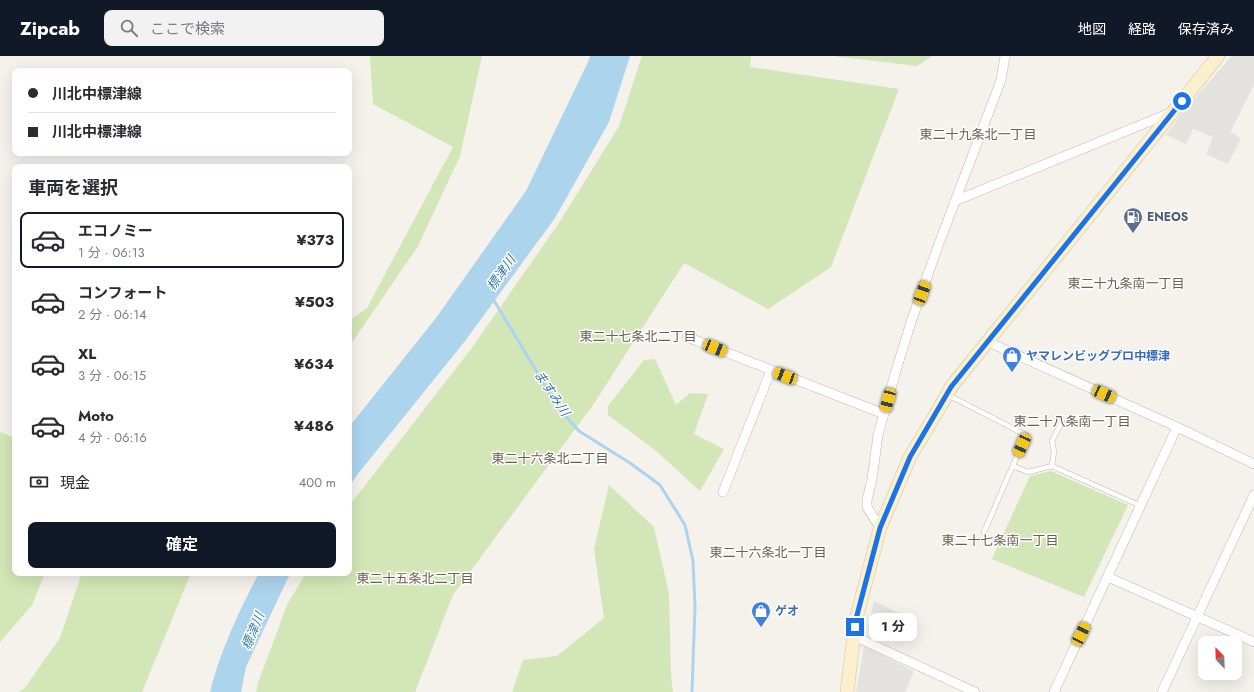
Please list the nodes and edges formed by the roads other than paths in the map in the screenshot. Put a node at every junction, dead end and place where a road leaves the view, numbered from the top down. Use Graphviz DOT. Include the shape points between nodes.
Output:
graph roads {
  1 [pos="1005,56"];
  2 [pos="1218,56"];
  3 [pos="1173,112"];
  4 [pos="955,200"];
  5 [pos="687,337"];
  6 [pos="988,342"];
  7 [pos="771,370"];
  8 [pos="946,395"];
  9 [pos="884,414"];
  10 [pos="1062,421"];
  11 [pos="1177,427"];
  12 [pos="1254,464"];
  13 [pos="1013,466"];
  14 [pos="1052,466"];
  15 [pos="723,492"];
  16 [pos="1254,495"];
  17 [pos="1141,506"];
  18 [pos="880,528"];
  19 [pos="984,532"];
  20 [pos="1108,577"];
  21 [pos="1196,617"];
  22 [pos="854,636"];
  23 [pos="1254,642"];
  24 [pos="847,692"];
  25 [pos="975,692"];
  26 [pos="1054,692"];
  27 [pos="1162,692"];
  1 -- 4 [label="street" via="1001,80"];
  2 -- 3 [label="main road"];
  3 -- 4 [label="street"];
  3 -- 6 [label="main road"];
  4 -- 9 [label="street" via="911,322"];
  5 -- 7 [label="street"];
  6 -- 8 [label="main road"];
  6 -- 11 [label="street"];
  7 -- 9 [label="street"];
  7 -- 15 [label="street"];
  8 -- 13 [label="lane" via="1026,435"];
  8 -- 18 [label="main road" via="910,457"];
  9 -- 18 [label="street" via="867,500 867,507"];
  10 -- 14 [label="lane" via="1052,441"];
  11 -- 12 [label="street"];
  11 -- 17 [label="street"];
  13 -- 14 [label="lane" via="1028,472"];
  13 -- 19 [label="lane"];
  14 -- 17 [label="lane"];
  16 -- 21 [label="street"];
  17 -- 20 [label="street"];
  18 -- 22 [label="main road" via="856,619"];
  20 -- 21 [label="street"];
  20 -- 26 [label="street"];
  21 -- 23 [label="street"];
  21 -- 27 [label="street"];
  22 -- 24 [label="main road"];
  22 -- 25 [label="street"];
}
